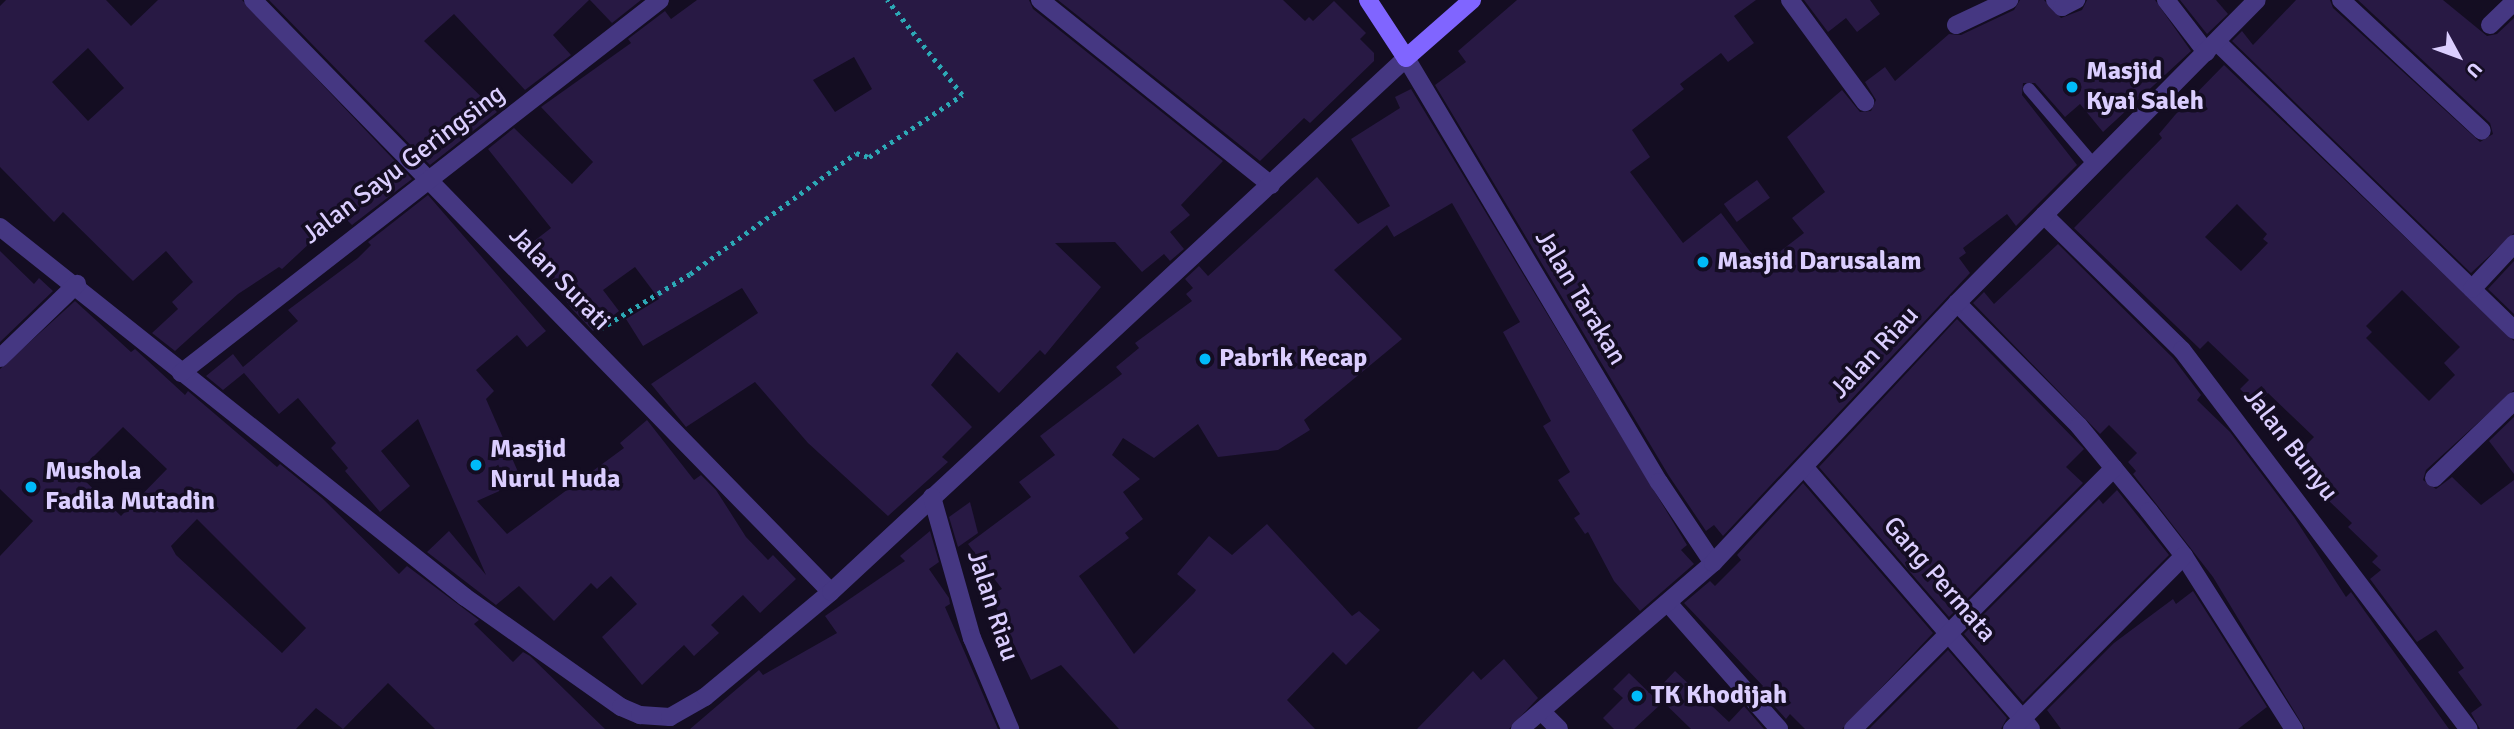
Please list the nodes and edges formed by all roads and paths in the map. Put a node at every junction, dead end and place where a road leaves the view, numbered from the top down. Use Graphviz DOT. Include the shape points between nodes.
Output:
graph roads {
  1 [pos="253,0"];
  2 [pos="660,0"];
  3 [pos="887,0"];
  4 [pos="1040,0"];
  5 [pos="1368,0"];
  6 [pos="1472,0"];
  7 [pos="1790,0"];
  8 [pos="2009,0"];
  9 [pos="2055,0"];
  10 [pos="2076,0"];
  11 [pos="2166,0"];
  12 [pos="2257,0"];
  13 [pos="2341,0"];
  14 [pos="2514,2"];
  15 [pos="1956,25"];
  16 [pos="2490,25"];
  17 [pos="2211,47"];
  18 [pos="1406,58"];
  19 [pos="2029,89"];
  20 [pos="1865,102"];
  21 [pos="2483,131"];
  22 [pos="2095,166"];
  23 [pos="429,181"];
  24 [pos="1271,185"];
  25 [pos="2045,215"];
  26 [pos="0,227"];
  27 [pos="2514,244"];
  28 [pos="76,284"];
  29 [pos="2472,289"];
  30 [pos="1957,303"];
  31 [pos="2514,330"];
  32 [pos="582,341"];
  33 [pos="0,358"];
  34 [pos="181,373"];
  35 [pos="2514,401"];
  36 [pos="1805,468"];
  37 [pos="2114,468"];
  38 [pos="2434,478"];
  39 [pos="932,497"];
  40 [pos="2183,556"];
  41 [pos="1713,563"];
  42 [pos="831,592"];
  43 [pos="1668,603"];
  44 [pos="1950,632"];
  45 [pos="1542,712"];
  46 [pos="2022,726"];
  47 [pos="1010,729"];
  48 [pos="1520,729"];
  49 [pos="1559,729"];
  50 [pos="1779,729"];
  51 [pos="1853,729"];
  52 [pos="2294,729"];
  53 [pos="2469,729"];
  1 -- 23 [label="street, Jalan Surati"];
  2 -- 23 [label="street, Jalan Sayu Geringsing"];
  3 -- 32 [label="path" via="962,95 869,157 856,153 690,274"];
  4 -- 24 [label="street"];
  5 -- 18 [label="main road"];
  6 -- 18 [label="main road"];
  7 -- 20 [label="street"];
  8 -- 15 [label="street"];
  9 -- 10 [label="street" via="2062,6"];
  11 -- 17 [label="street"];
  12 -- 17 [label="street, Jalan Riau"];
  13 -- 21 [label="street"];
  14 -- 16 [label="street"];
  17 -- 22 [label="street, Jalan Riau"];
  17 -- 29 [label="street"];
  18 -- 24 [label="street"];
  18 -- 41 [label="street, Jalan Tarakan" via="1659,482"];
  19 -- 22 [label="lane"];
  22 -- 25 [label="street, Jalan Riau"];
  23 -- 32 [label="street, Jalan Surati"];
  23 -- 34 [label="street, Jalan Sayu Geringsing"];
  24 -- 39 [label="street"];
  25 -- 30 [label="street, Jalan Riau"];
  25 -- 53 [label="street, Jalan Bunyu" via="2182,350"];
  26 -- 28 [label="street"];
  27 -- 29 [label="street"];
  28 -- 33 [label="street"];
  28 -- 34 [label="street"];
  29 -- 31 [label="street"];
  30 -- 36 [label="street, Jalan Riau"];
  30 -- 37 [label="street" via="2043,388"];
  32 -- 42 [label="street, Jalan Surati"];
  34 -- 42 [label="street" via="465,597 621,707 640,715 670,717 685,710"];
  35 -- 38 [label="street"];
  36 -- 41 [label="street, Jalan Riau"];
  36 -- 44 [label="street, Gang Permata"];
  37 -- 40 [label="street"];
  37 -- 44 [label="street"];
  39 -- 42 [label="street"];
  39 -- 47 [label="street, Jalan Riau" via="972,638"];
  40 -- 46 [label="street"];
  40 -- 52 [label="street"];
  41 -- 43 [label="street, Jalan Riau"];
  43 -- 45 [label="street, Jalan Riau"];
  43 -- 50 [label="street"];
  44 -- 46 [label="street, Gang Permata"];
  44 -- 51 [label="street"];
  45 -- 48 [label="street, Jalan Riau"];
  45 -- 49 [label="street"];
}
